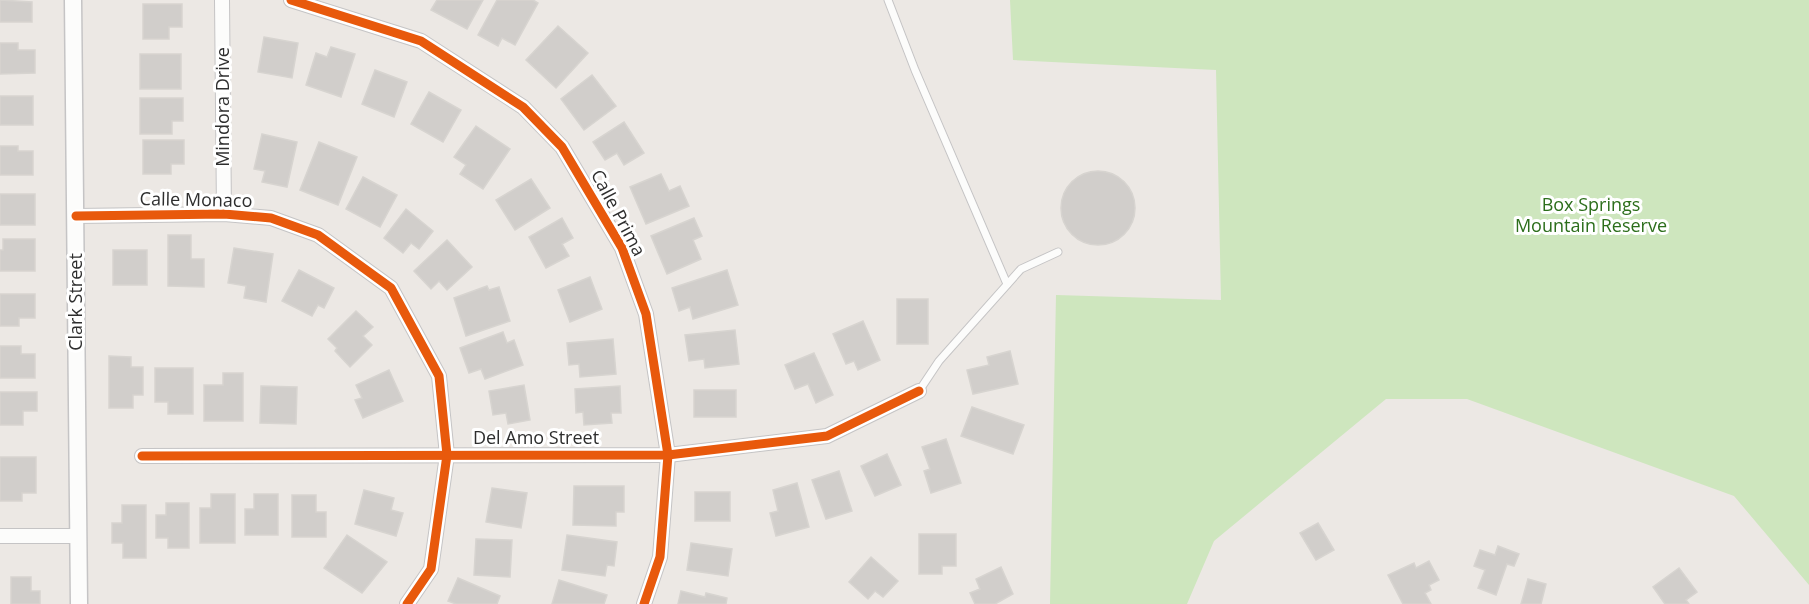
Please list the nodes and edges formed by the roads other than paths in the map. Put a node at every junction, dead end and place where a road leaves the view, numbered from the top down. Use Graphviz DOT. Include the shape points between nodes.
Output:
graph roads {
  1 [pos="73,0"];
  2 [pos="222,0"];
  3 [pos="291,0"];
  4 [pos="888,0"];
  5 [pos="224,214"];
  6 [pos="76,216"];
  7 [pos="1058,252"];
  8 [pos="1007,284"];
  9 [pos="919,392"];
  10 [pos="447,455"];
  11 [pos="668,455"];
  12 [pos="142,456"];
  13 [pos="0,536"];
  14 [pos="78,536"];
  15 [pos="79,604"];
  16 [pos="407,604"];
  17 [pos="644,604"];
  1 -- 6 [label="street, Clark Street"];
  2 -- 5 [label="street, Mindora Drive"];
  3 -- 11 [label="street, Calle Prima" via="421,41 523,107 562,147 622,248 646,314"];
  4 -- 8 [label="lane"];
  5 -- 6 [label="street, Calle Monaco"];
  5 -- 10 [label="street, Calle Monaco" via="271,218 318,235 391,288 439,376"];
  6 -- 14 [label="street, Clark Street"];
  7 -- 8 [label="lane" via="1021,269"];
  8 -- 9 [label="lane" via="939,361"];
  9 -- 11 [label="street, Del Amo Street" via="826,436"];
  10 -- 11 [label="street, Del Amo Street"];
  10 -- 12 [label="street, Del Amo Street"];
  10 -- 16 [label="street, Calle Monaco" via="431,569"];
  11 -- 17 [label="street, Calle Prima" via="660,557"];
  13 -- 14 [label="street"];
  14 -- 15 [label="street, Clark Street"];
}
